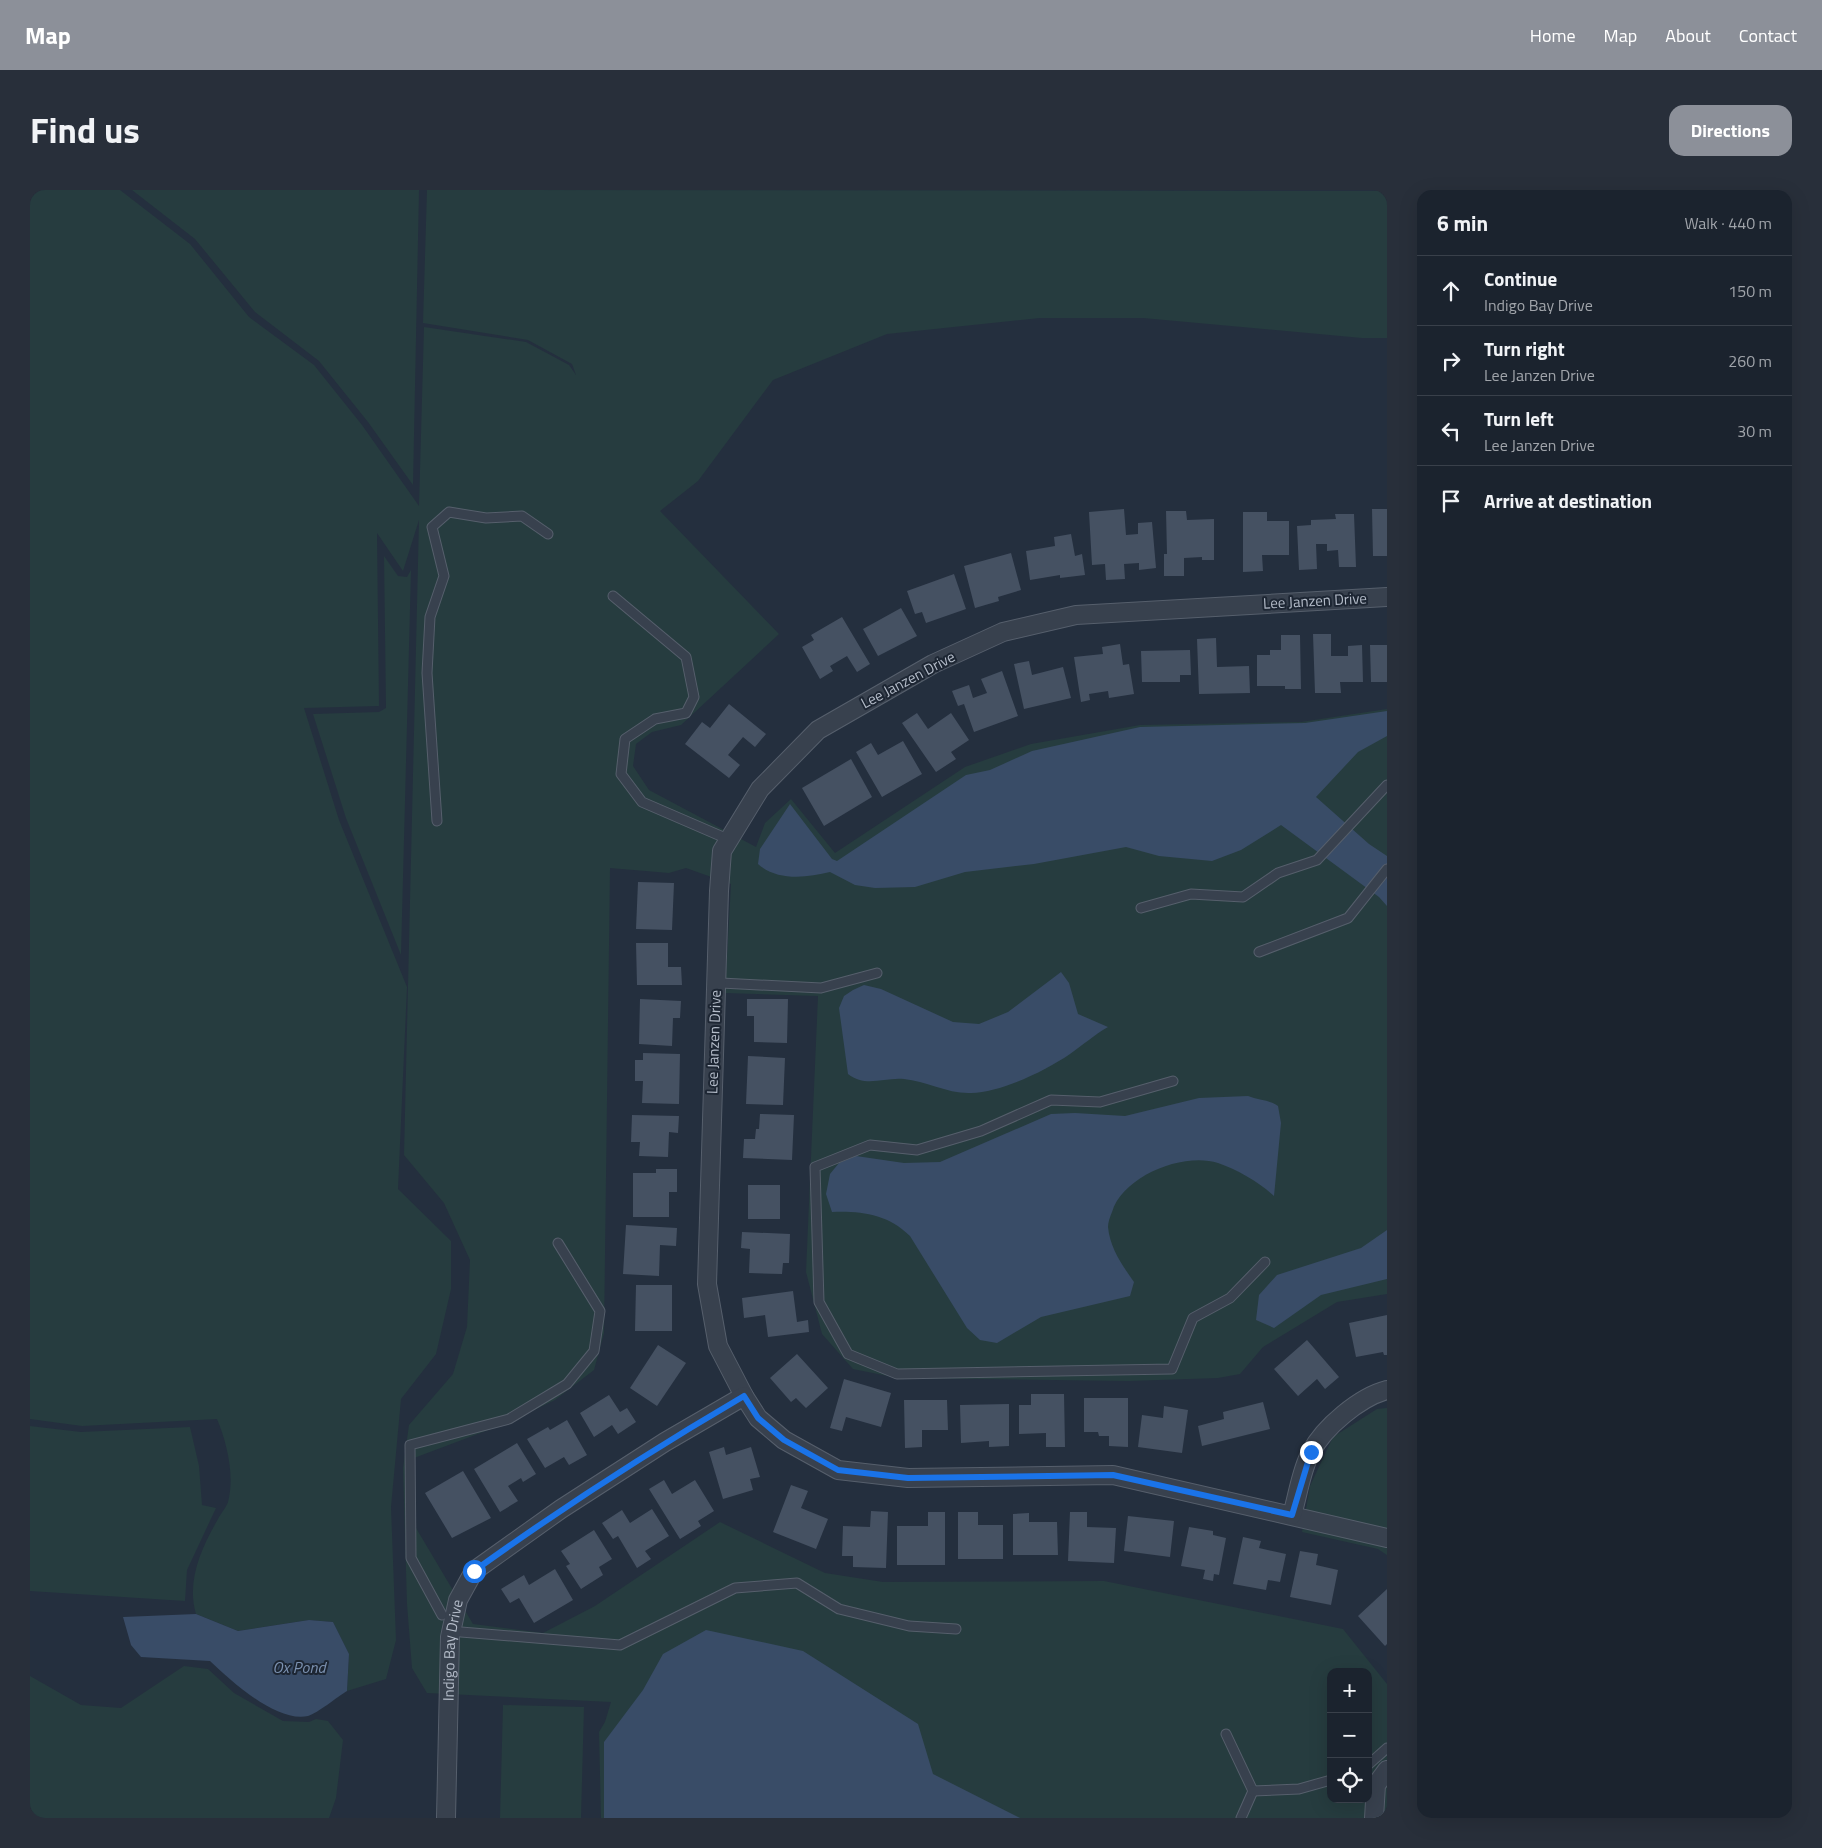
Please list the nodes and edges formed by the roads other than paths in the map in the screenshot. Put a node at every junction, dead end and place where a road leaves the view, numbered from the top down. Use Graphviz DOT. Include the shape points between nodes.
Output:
graph roads {
  1 [pos="548,534"];
  2 [pos="614,596"];
  3 [pos="1387,597"];
  4 [pos="1387,785"];
  5 [pos="437,821"];
  6 [pos="723,837"];
  7 [pos="1387,869"];
  8 [pos="1141,908"];
  9 [pos="1259,952"];
  10 [pos="877,973"];
  11 [pos="721,983"];
  12 [pos="1173,1081"];
  13 [pos="558,1243"];
  14 [pos="1265,1262"];
  15 [pos="1387,1390"];
  16 [pos="744,1396"];
  17 [pos="1292,1515"];
  18 [pos="1387,1538"];
  19 [pos="442,1615"];
  20 [pos="956,1629"];
  21 [pos="461,1632"];
  22 [pos="1226,1734"];
  23 [pos="1387,1748"];
  24 [pos="1372,1761"];
  25 [pos="1387,1770"];
  26 [pos="1327,1781"];
  27 [pos="1252,1791"];
  28 [pos="1378,1815"];
  29 [pos="446,1818"];
  30 [pos="1241,1818"];
  1 -- 5 [label="lane" via="522,516 486,518 449,512 432,527 444,576 430,617 427,673"];
  2 -- 6 [label="lane" via="686,657 694,697 686,713 655,719 625,739 621,774 642,802"];
  3 -- 16 [label="street, Lee Janzen Drive" via="1076,615 1003,632 933,664 818,730 760,789 722,851 718,891 706,1284 718,1346"];
  4 -- 8 [label="lane" via="1317,860 1278,873 1243,897 1191,894"];
  7 -- 9 [label="lane" via="1348,918"];
  10 -- 11 [label="lane" via="821,988"];
  12 -- 14 [label="lane" via="1100,1102 1050,1100 981,1131 917,1150 870,1145 815,1167 819,1302 848,1354 897,1374 1172,1369 1193,1318 1230,1298"];
  13 -- 19 [label="lane" via="600,1311 594,1351 567,1384 510,1419 410,1445 412,1558"];
  15 -- 17 [label="street" via="1372,1394 1334,1422 1311,1452"];
  16 -- 17 [label="street, Lee Janzen Drive" via="758,1418 784,1440 838,1470 908,1478 1113,1475"];
  16 -- 29 [label="street, Indigo Bay Drive" via="560,1509 474,1571 458,1600 450,1637"];
  17 -- 18 [label="street, Lee Janzen Drive"];
  20 -- 21 [label="lane" via="909,1626 839,1609 797,1583 735,1588 620,1645"];
  22 -- 27 [label="lane"];
  23 -- 24 [label="lane"];
  25 -- 28 [label="street" via="1376,1785"];
  26 -- 27 [label="lane" via="1299,1789"];
  27 -- 30 [label="lane"];
}
